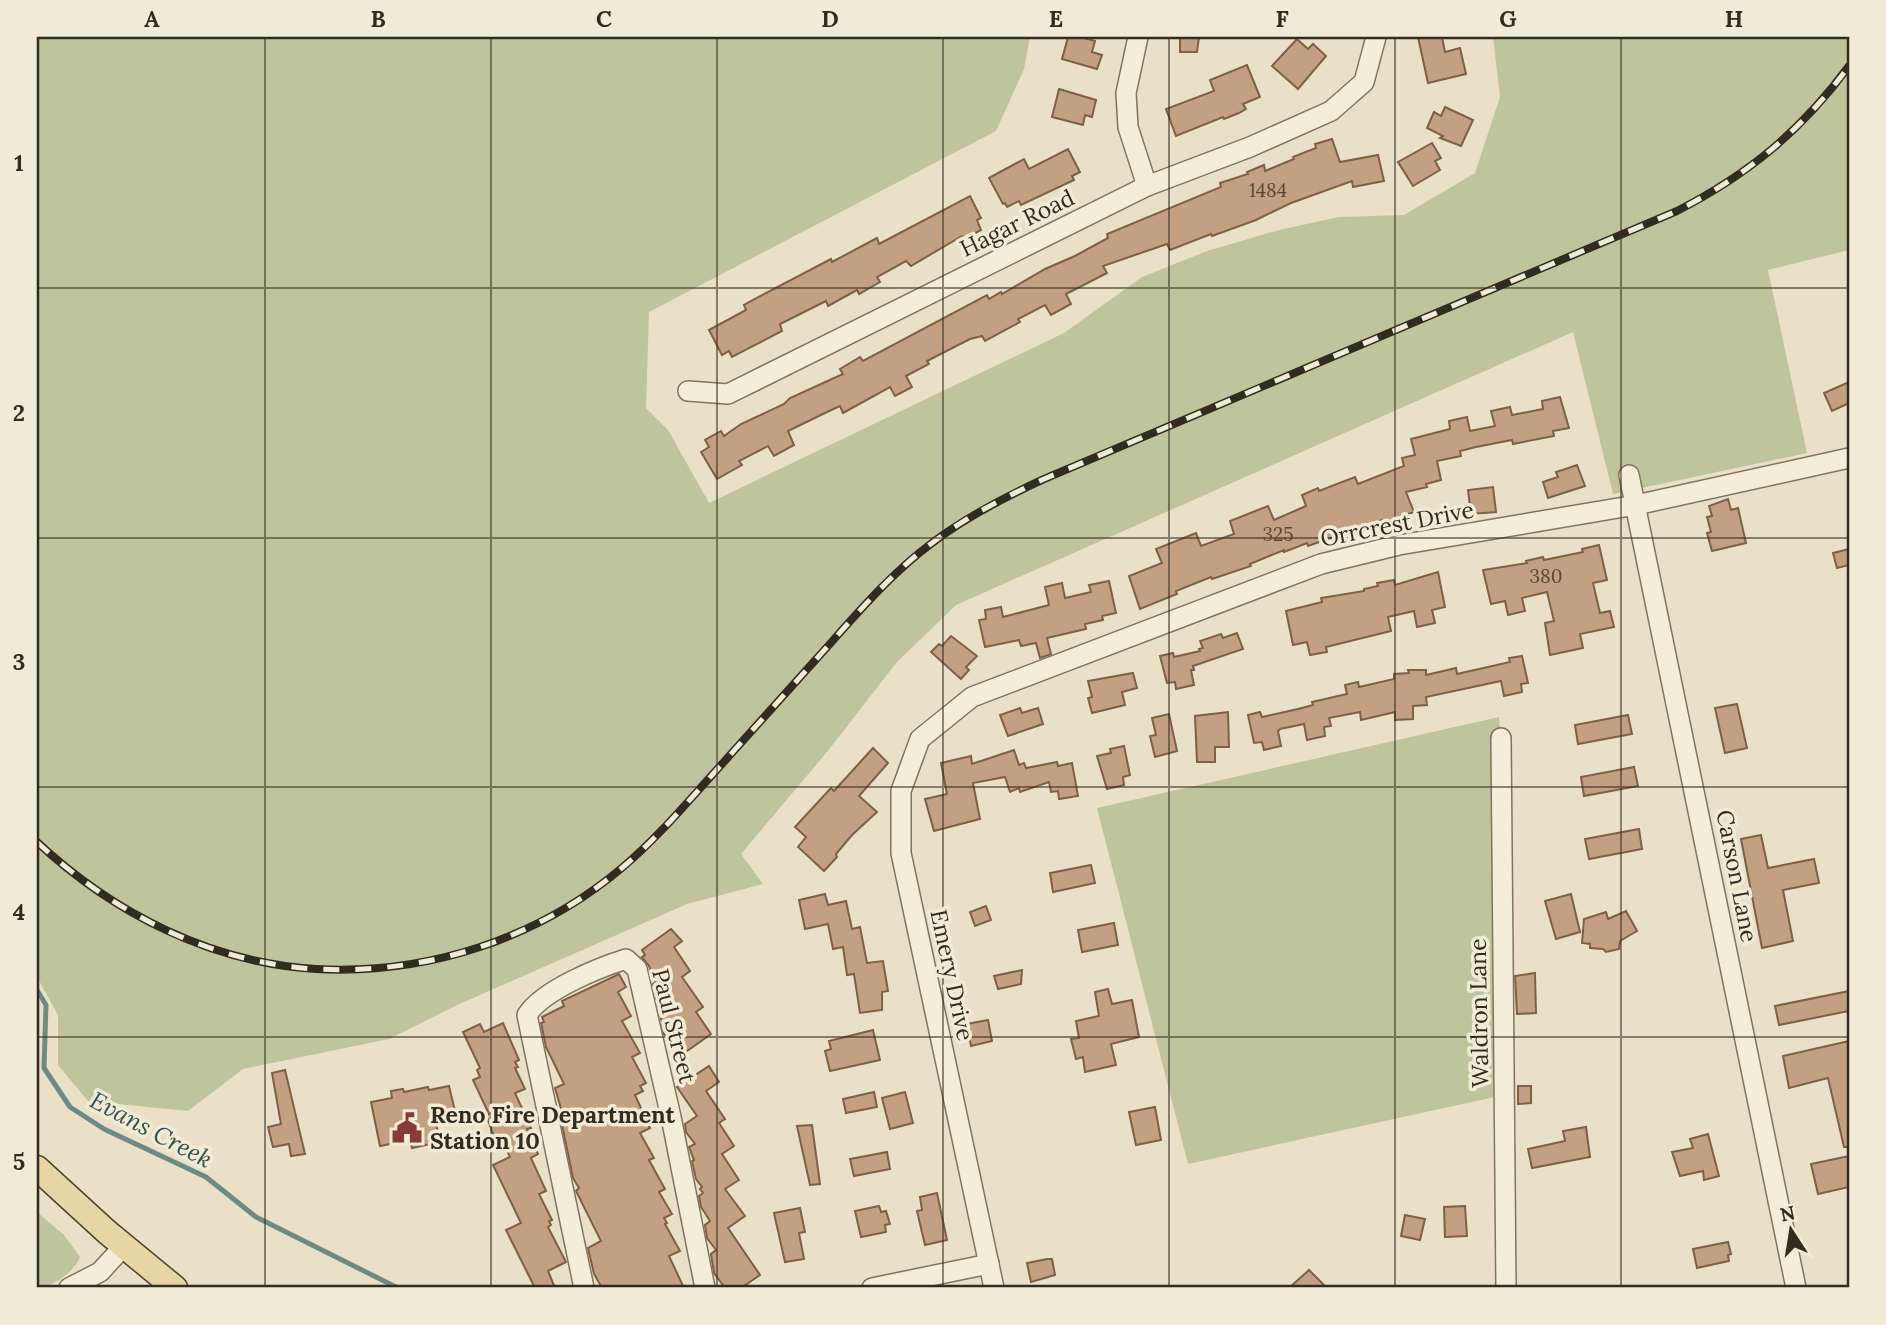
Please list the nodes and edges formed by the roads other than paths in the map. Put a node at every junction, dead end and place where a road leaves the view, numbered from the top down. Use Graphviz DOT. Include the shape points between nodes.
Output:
graph roads {
  1 [pos="1138,37"];
  2 [pos="1376,37"];
  3 [pos="1147,186"];
  4 [pos="688,391"];
  5 [pos="1849,458"];
  6 [pos="1629,475"];
  7 [pos="1636,505"];
  8 [pos="972,696"];
  9 [pos="1501,738"];
  10 [pos="37,1168"];
  11 [pos="124,1246"];
  12 [pos="989,1264"];
  13 [pos="69,1288"];
  14 [pos="175,1288"];
  15 [pos="584,1288"];
  16 [pos="705,1288"];
  17 [pos="872,1288"];
  18 [pos="994,1288"];
  19 [pos="1506,1288"];
  20 [pos="1796,1288"];
  1 -- 3 [label="street" via="1126,93 1128,127"];
  2 -- 3 [label="street, Hagar Road" via="1364,82 1331,111"];
  3 -- 4 [label="street, Hagar Road" via="728,394"];
  5 -- 7 [label="street, Orrcrest Drive"];
  6 -- 7 [label="street, Carson Lane"];
  7 -- 8 [label="street, Orrcrest Drive" via="1399,545 1321,564"];
  7 -- 20 [label="street, Carson Lane"];
  8 -- 12 [label="street, Emery Drive" via="920,739 901,791 901,853"];
  9 -- 19 [label="street, Waldron Lane"];
  10 -- 11 [label="main road"];
  11 -- 13 [label="street" via="100,1272"];
  11 -- 14 [label="main road"];
  12 -- 17 [label="street"];
  12 -- 18 [label="street, Emery Drive"];
  15 -- 16 [label="street, Paul Street" via="527,1015 573,981 626,960 637,970"];
}
